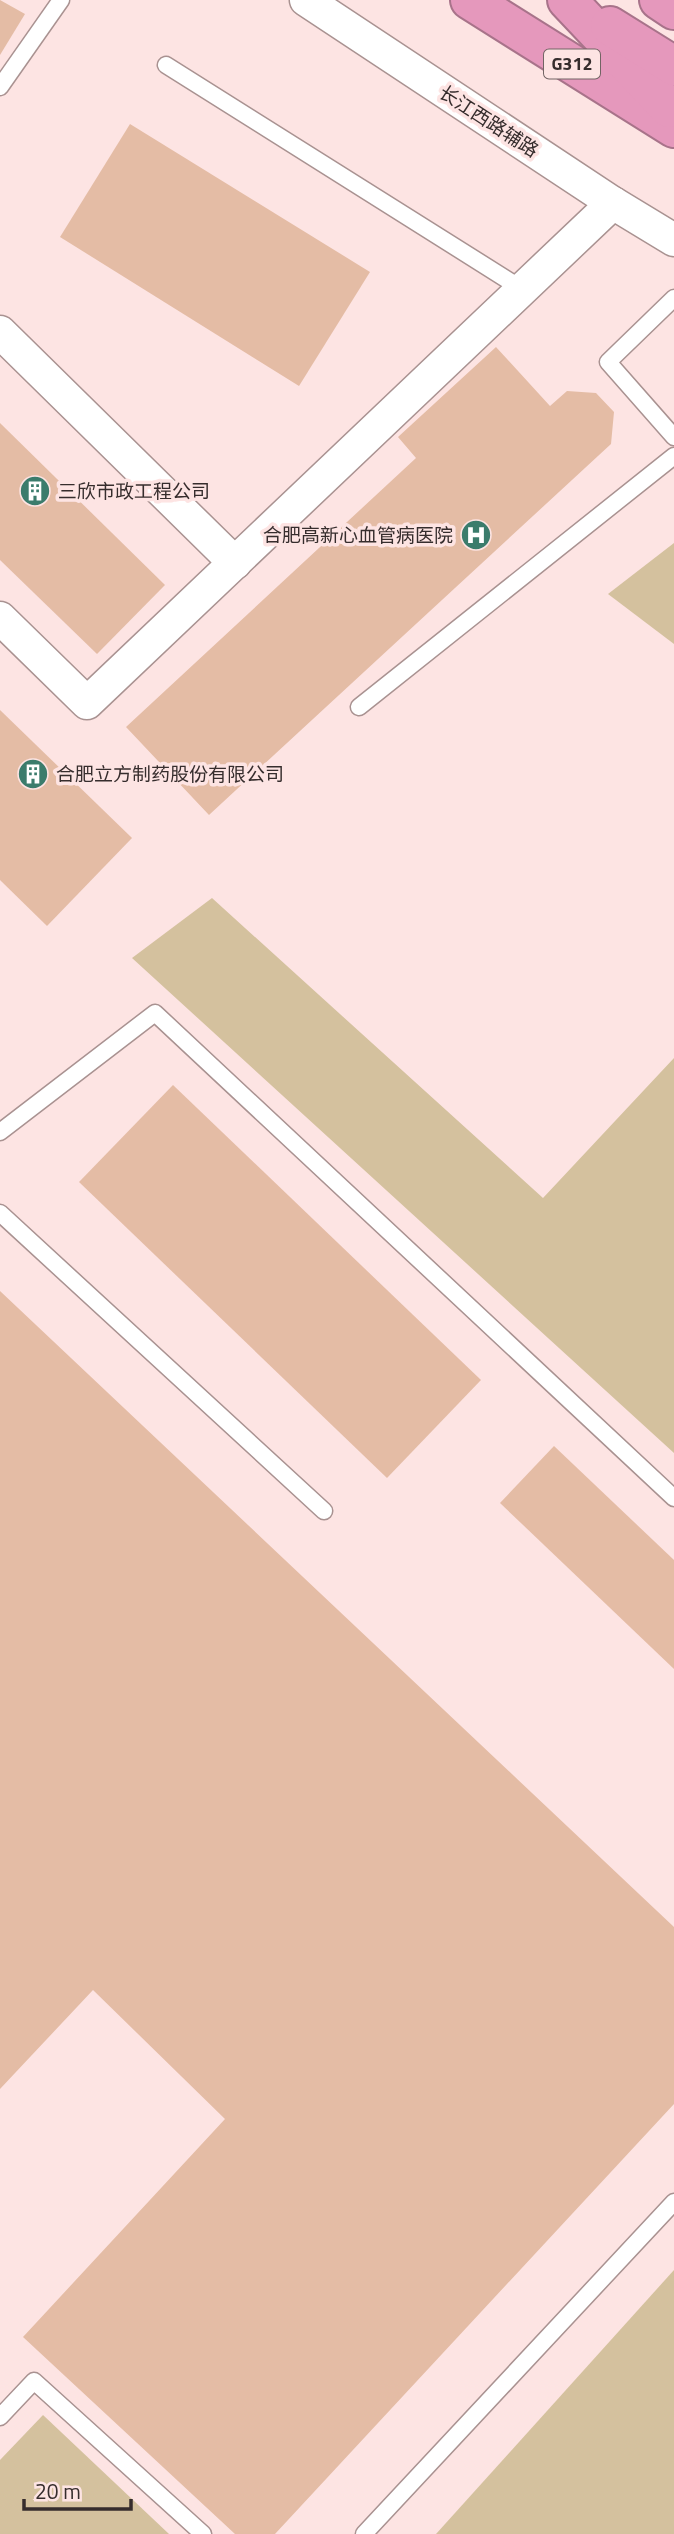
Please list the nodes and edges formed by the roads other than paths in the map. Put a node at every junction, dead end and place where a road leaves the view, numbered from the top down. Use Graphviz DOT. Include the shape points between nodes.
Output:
graph roads {
  1 [pos="61,0"];
  2 [pos="306,0"];
  3 [pos="470,0"];
  4 [pos="569,0"];
  5 [pos="659,0"];
  6 [pos="674,10"];
  7 [pos="166,65"];
  8 [pos="674,66"];
  9 [pos="0,87"];
  10 [pos="674,114"];
  11 [pos="674,128"];
  12 [pos="613,203"];
  13 [pos="674,240"];
  14 [pos="522,289"];
  15 [pos="674,298"];
  16 [pos="0,332"];
  17 [pos="674,437"];
  18 [pos="674,456"];
  19 [pos="235,562"];
  20 [pos="0,618"];
  21 [pos="359,707"];
  22 [pos="0,1132"];
  23 [pos="0,1213"];
  24 [pos="674,1498"];
  25 [pos="324,1511"];
  26 [pos="674,2202"];
  27 [pos="0,2417"];
  28 [pos="203,2534"];
  29 [pos="363,2534"];
  1 -- 9 [label="lane"];
  2 -- 12 [label="street, 长江西路辅路"];
  3 -- 11 [label="highway, G312"];
  4 -- 8 [label="highway"];
  4 -- 10 [label="highway"];
  5 -- 6 [label="highway"];
  7 -- 14 [label="lane"];
  12 -- 13 [label="street, 长江西路辅路"];
  12 -- 14 [label="street"];
  14 -- 19 [label="street"];
  15 -- 17 [label="lane" via="608,362"];
  16 -- 19 [label="street"];
  18 -- 21 [label="lane"];
  19 -- 20 [label="street" via="87,703"];
  22 -- 24 [label="lane" via="155,1013"];
  23 -- 25 [label="lane"];
  26 -- 29 [label="lane"];
  27 -- 28 [label="lane" via="34,2381"];
}
